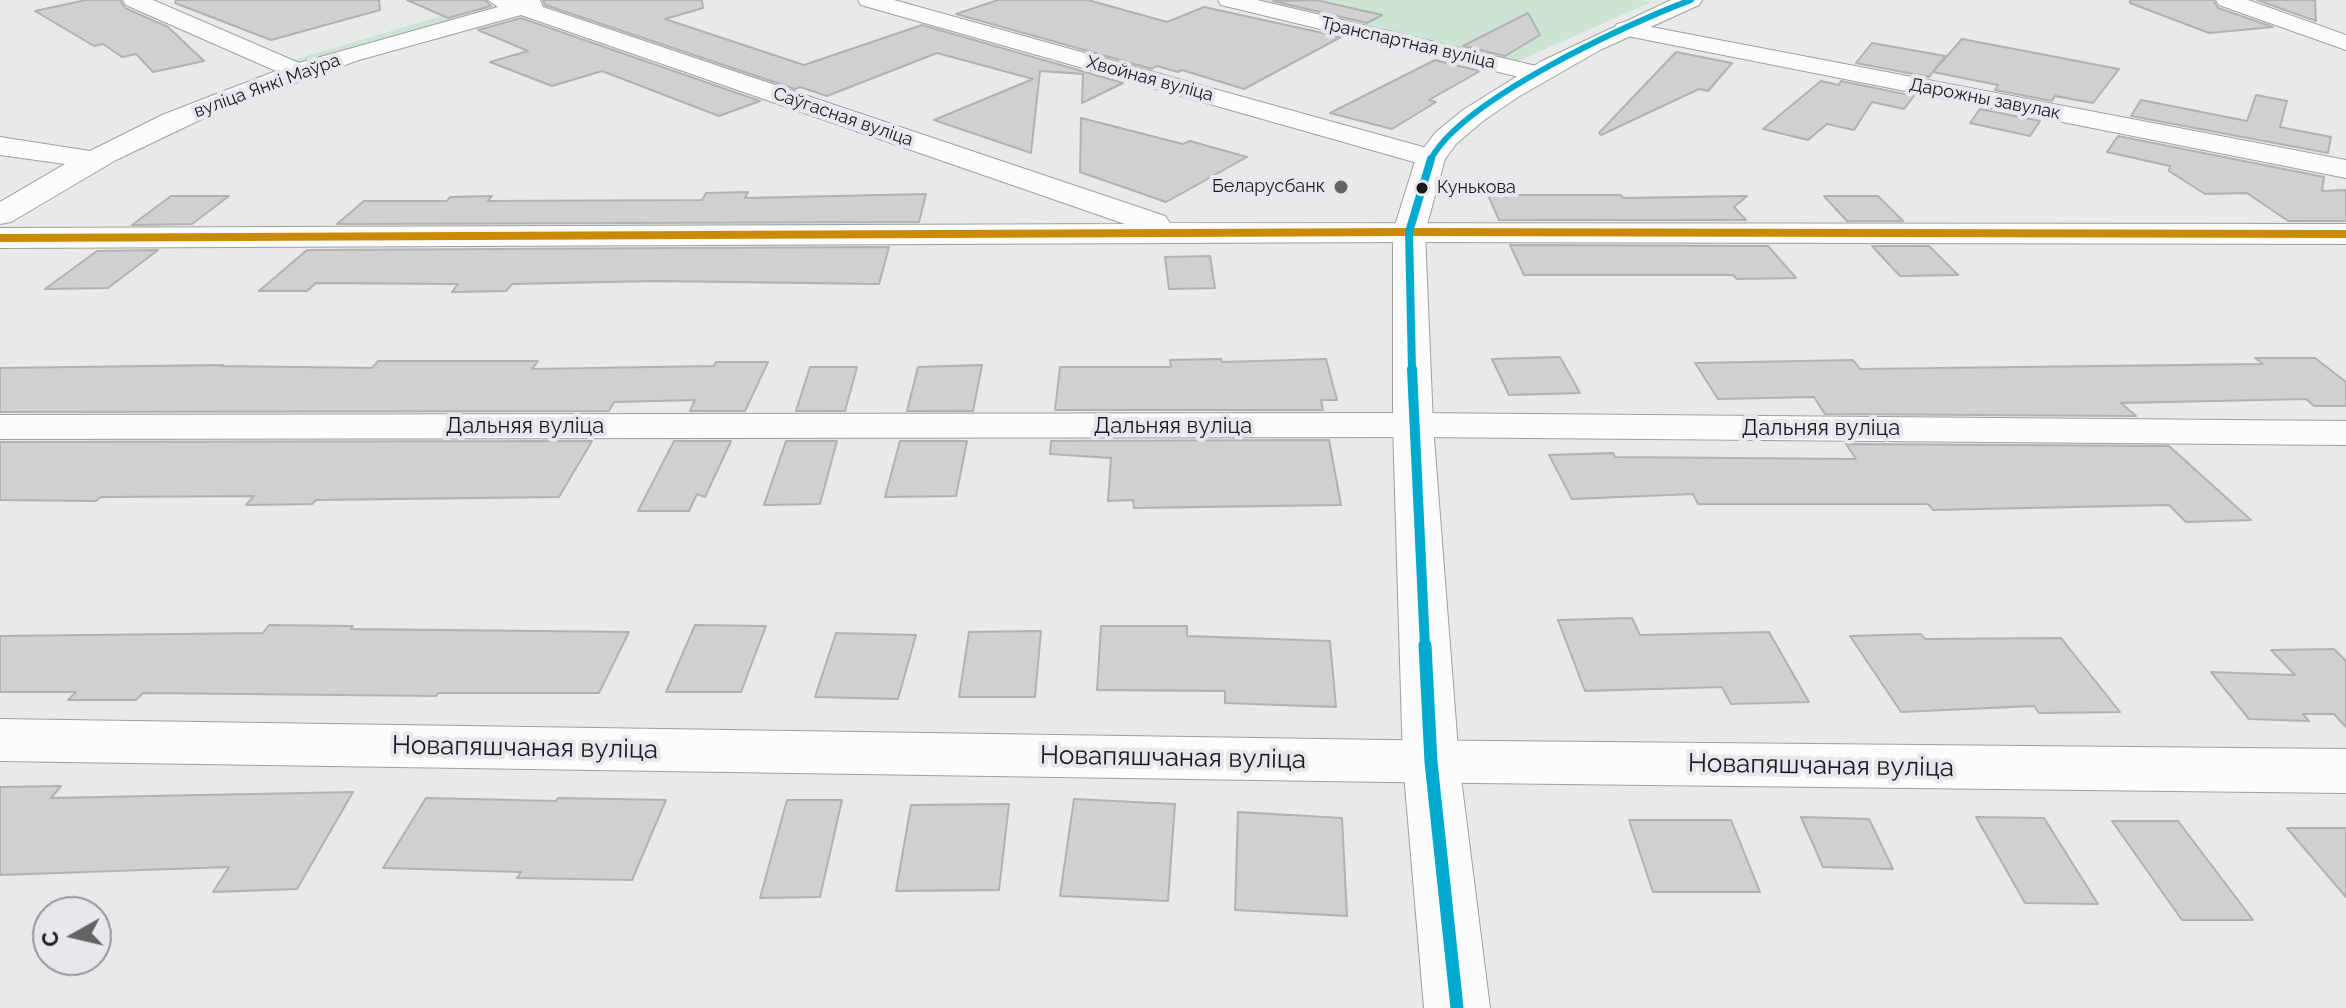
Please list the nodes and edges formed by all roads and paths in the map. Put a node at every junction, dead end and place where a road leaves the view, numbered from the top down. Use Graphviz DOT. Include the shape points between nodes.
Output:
graph roads {
  1 [pos="134,0"];
  2 [pos="551,0"];
  3 [pos="869,0"];
  4 [pos="1229,0"];
  5 [pos="1691,0"];
  6 [pos="2227,0"];
  7 [pos="510,4"];
  8 [pos="1625,29"];
  9 [pos="2346,43"];
  10 [pos="299,72"];
  11 [pos="1540,74"];
  12 [pos="0,146"];
  13 [pos="1431,158"];
  14 [pos="92,160"];
  15 [pos="2346,169"];
  16 [pos="0,215"];
  17 [pos="1409,232"];
  18 [pos="2346,234"];
  19 [pos="1187,235"];
  20 [pos="0,238"];
  21 [pos="1413,425"];
  22 [pos="0,427"];
  23 [pos="2346,433"];
  24 [pos="0,740"];
  25 [pos="1431,762"];
  26 [pos="2346,771"];
  27 [pos="1457,1008"];
  1 -- 10 [label="street"];
  2 -- 7 [label="street, вуліца Янкі Маўра"];
  3 -- 13 [label="street, Хвойная вуліца"];
  4 -- 11 [label="street, Транспартная вуліца"];
  5 -- 8 [label="street"];
  6 -- 9 [label="street"];
  7 -- 10 [label="street, вуліца Янкі Маўра"];
  7 -- 19 [label="street, Саўгасная вуліца"];
  8 -- 11 [label="street"];
  8 -- 15 [label="street, Дарожны завулак"];
  10 -- 14 [label="street, вуліца Янкі Маўра" via="173,120"];
  11 -- 13 [label="street" via="1452,130"];
  12 -- 14 [label="street"];
  13 -- 17 [label="street"];
  14 -- 16 [label="street, вуліца Янкі Маўра"];
  17 -- 18 [label="street"];
  17 -- 19 [label="street"];
  17 -- 21 [label="street"];
  19 -- 20 [label="street"];
  21 -- 22 [label="street, Дальняя вуліца"];
  21 -- 23 [label="street, Дальняя вуліца"];
  21 -- 25 [label="street"];
  24 -- 25 [label="street, Новапяшчаная вуліца"];
  25 -- 26 [label="street, Новапяшчаная вуліца"];
  25 -- 27 [label="street"];
}
